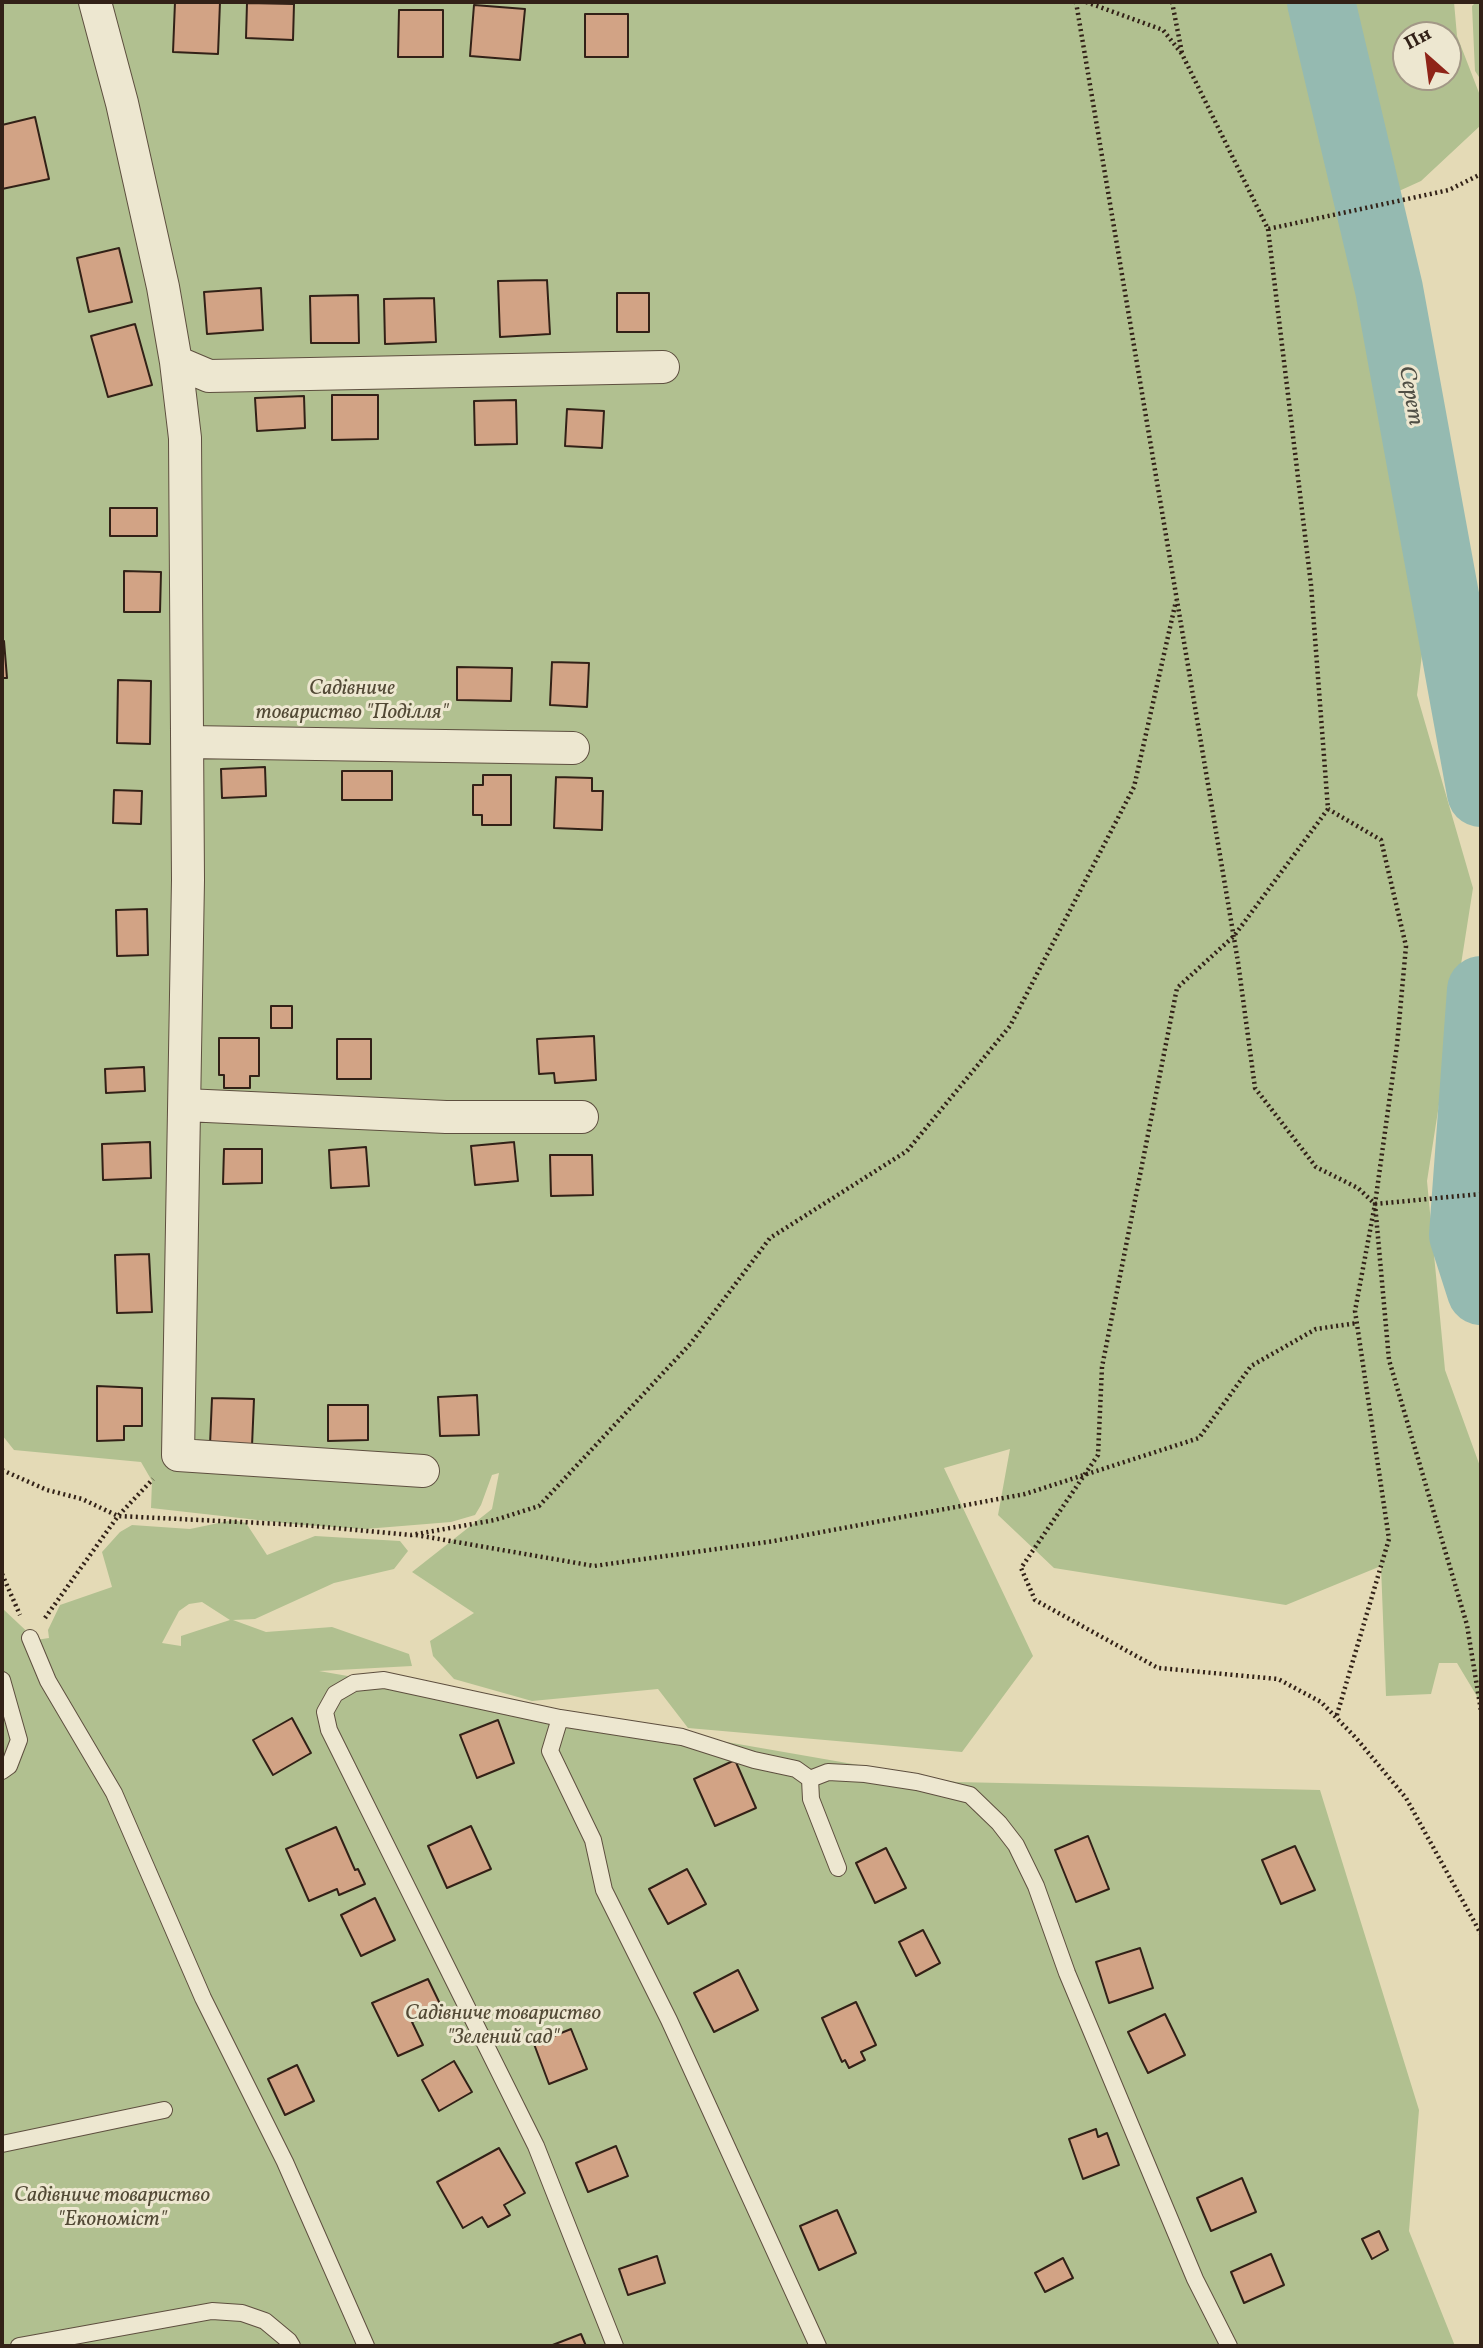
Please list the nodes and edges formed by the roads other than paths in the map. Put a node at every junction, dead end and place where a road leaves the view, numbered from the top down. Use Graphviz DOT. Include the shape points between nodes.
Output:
graph roads {
  1 [pos="95,2"];
  2 [pos="176,362"];
  3 [pos="663,367"];
  4 [pos="188,742"];
  5 [pos="573,748"];
  6 [pos="185,1105"];
  7 [pos="582,1116"];
  8 [pos="423,1471"];
  9 [pos="30,1638"];
  10 [pos="2,1680"];
  11 [pos="560,1718"];
  12 [pos="2,1771"];
  13 [pos="810,1779"];
  14 [pos="838,1868"];
  15 [pos="164,2110"];
  16 [pos="2,2144"];
  17 [pos="19,2346"];
  18 [pos="292,2346"];
  19 [pos="366,2346"];
  20 [pos="615,2346"];
  21 [pos="818,2346"];
  22 [pos="1229,2346"];
  1 -- 2 [label="street" via="163,287"];
  2 -- 3 [label="street" via="209,376"];
  2 -- 4 [label="street" via="185,438"];
  4 -- 5 [label="street"];
  4 -- 6 [label="street"];
  6 -- 7 [label="street" via="446,1117"];
  6 -- 8 [label="street" via="178,1455"];
  9 -- 19 [label="lane" via="48,1681 114,1793 203,1998 285,2161"];
  10 -- 12 [label="lane" via="19,1740 9,1766"];
  11 -- 13 [label="lane" via="682,1737 796,1769"];
  11 -- 20 [label="lane" via="384,1681 354,1683 335,1694 325,1712 536,2146"];
  11 -- 21 [label="lane" via="550,1751 593,1840 604,1890 669,2020"];
  13 -- 14 [label="lane" via="811,1799"];
  13 -- 22 [label="lane" via="828,1772 866,1774 970,1795 1016,1845 1195,2279"];
  15 -- 16 [label="lane"];
  17 -- 18 [label="lane" via="212,2311 242,2313 265,2321"];
}
